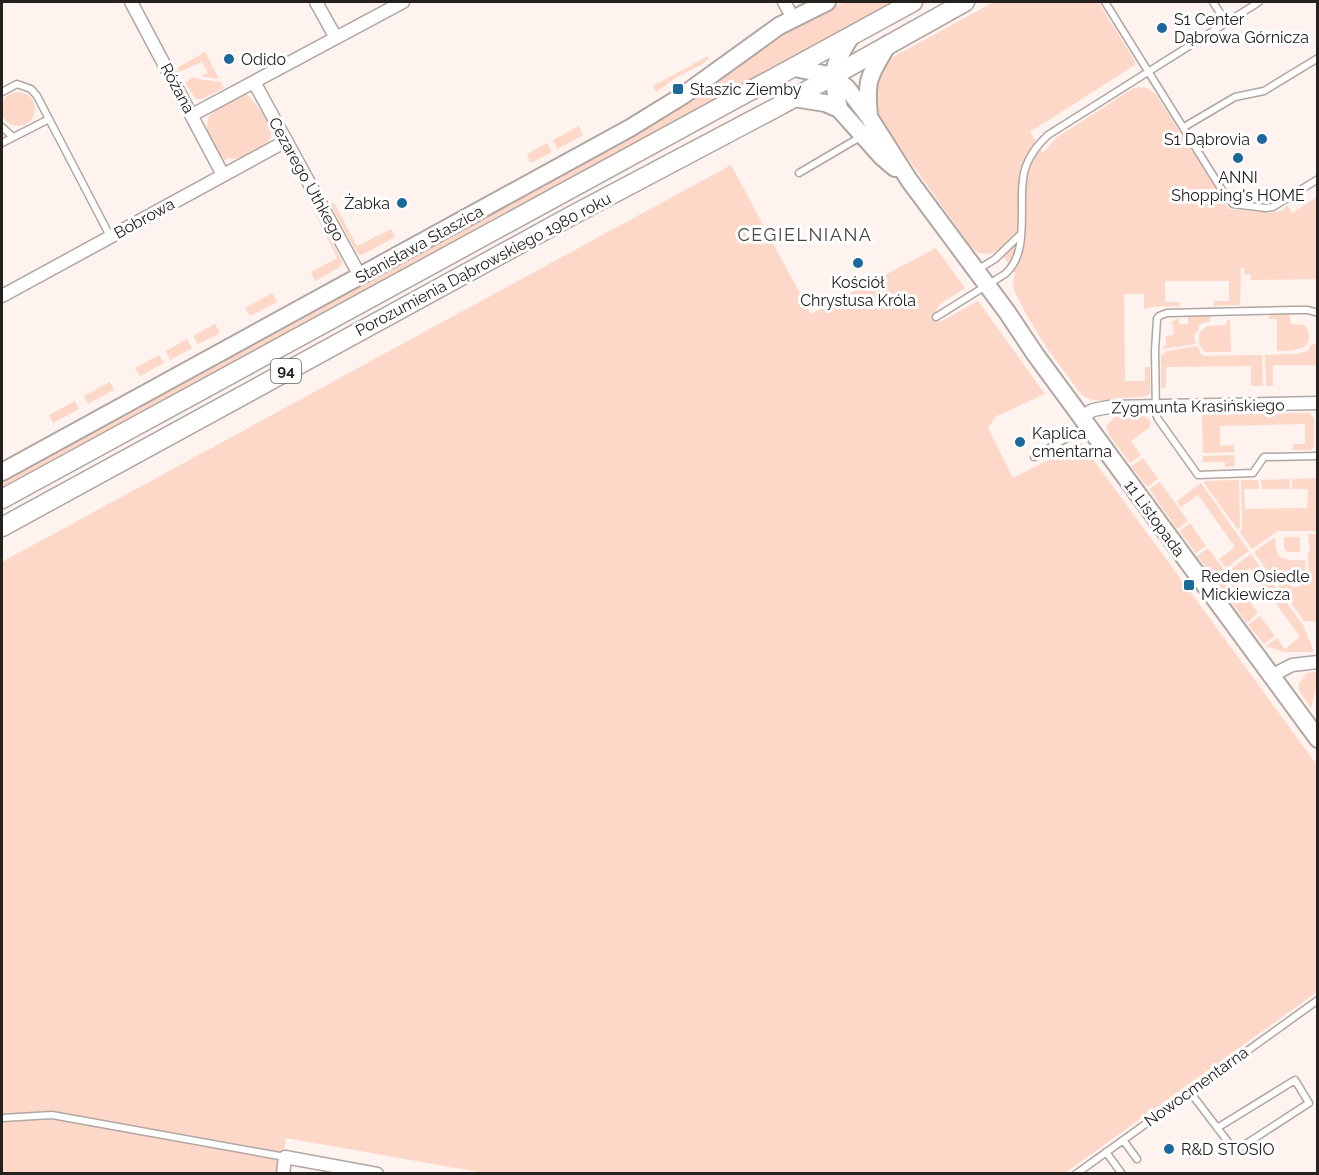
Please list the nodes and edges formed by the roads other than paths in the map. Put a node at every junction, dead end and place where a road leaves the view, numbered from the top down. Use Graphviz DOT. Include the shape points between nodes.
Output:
graph roads {
  1 [pos="131,2"];
  2 [pos="316,2"];
  3 [pos="403,2"];
  4 [pos="784,2"];
  5 [pos="827,2"];
  6 [pos="914,2"];
  7 [pos="965,2"];
  8 [pos="1105,2"];
  9 [pos="1214,2"];
  10 [pos="1259,2"];
  11 [pos="793,18"];
  12 [pos="1226,22"];
  13 [pos="851,36"];
  14 [pos="336,38"];
  15 [pos="888,44"];
  16 [pos="1317,58"];
  17 [pos="795,68"];
  18 [pos="1148,71"];
  19 [pos="833,75"];
  20 [pos="254,82"];
  21 [pos="2,92"];
  22 [pos="794,98"];
  23 [pos="839,109"];
  24 [pos="192,115"];
  25 [pos="869,117"];
  26 [pos="49,118"];
  27 [pos="2,127"];
  28 [pos="1184,127"];
  29 [pos="862,135"];
  30 [pos="13,137"];
  31 [pos="286,141"];
  32 [pos="2,143"];
  33 [pos="799,173"];
  34 [pos="224,175"];
  35 [pos="909,180"];
  36 [pos="1317,180"];
  37 [pos="1020,235"];
  38 [pos="110,236"];
  39 [pos="976,270"];
  40 [pos="360,276"];
  41 [pos="987,285"];
  42 [pos="2,296"];
  43 [pos="1317,313"];
  44 [pos="936,317"];
  45 [pos="1317,403"];
  46 [pos="1156,406"];
  47 [pos="1084,422"];
  48 [pos="1317,456"];
  49 [pos="1034,457"];
  50 [pos="2,472"];
  51 [pos="2,499"];
  52 [pos="2,526"];
  53 [pos="1317,662"];
  54 [pos="1271,676"];
  55 [pos="1317,739"];
  56 [pos="1317,1000"];
  57 [pos="1190,1092"];
  58 [pos="2,1118"];
  59 [pos="1217,1128"];
  60 [pos="1123,1140"];
  61 [pos="1106,1152"];
  62 [pos="285,1157"];
  63 [pos="1137,1159"];
  64 [pos="283,1173"];
  65 [pos="377,1173"];
  66 [pos="1076,1173"];
  67 [pos="1122,1173"];
  1 -- 24 [label="street, Różana"];
  2 -- 14 [label="street"];
  3 -- 14 [label="street"];
  4 -- 11 [label="street"];
  5 -- 11 [label="street, Stanisława Staszica"];
  6 -- 13 [label="main road, Porozumienia Dąbrowskiego 1980 roku / 94"];
  7 -- 15 [label="main road, Porozumienia Dąbrowskiego 1980 roku / 94"];
  8 -- 18 [label="lane"];
  9 -- 12 [label="lane"];
  10 -- 12 [label="lane"];
  11 -- 40 [label="street, Stanisława Staszica" via="643,120"];
  12 -- 18 [label="lane"];
  13 -- 17 [label="main road, Porozumienia Dąbrowskiego 1980 roku / 94"];
  13 -- 19 [label="street" via="838,57"];
  14 -- 20 [label="street"];
  15 -- 19 [label="main road, Porozumienia Dąbrowskiego 1980 roku / 94"];
  15 -- 25 [label="street" via="869,75"];
  16 -- 28 [label="lane" via="1264,91 1235,97"];
  17 -- 19 [label="street"];
  17 -- 51 [label="main road, Porozumienia Dąbrowskiego 1980 roku / 94"];
  18 -- 28 [label="lane"];
  18 -- 37 [label="lane" via="1039,144 1026,166"];
  19 -- 22 [label="main road, Porozumienia Dąbrowskiego 1980 roku / 94"];
  19 -- 23 [label="street"];
  19 -- 25 [label="street, 11 Listopada"];
  20 -- 24 [label="street"];
  20 -- 31 [label="street, Cezarego Uthkego"];
  21 -- 26 [label="lane" via="17,84 31,89"];
  22 -- 23 [label="street"];
  22 -- 52 [label="main road, Porozumienia Dąbrowskiego 1980 roku / 94"];
  23 -- 29 [label="street, 11 Listopada"];
  24 -- 34 [label="street, Różana"];
  25 -- 35 [label="street, 11 Listopada"];
  26 -- 30 [label="lane"];
  26 -- 38 [label="lane"];
  27 -- 30 [label="lane"];
  28 -- 36 [label="lane" via="1233,204 1273,207"];
  29 -- 33 [label="lane"];
  29 -- 35 [label="street, 11 Listopada"];
  30 -- 32 [label="lane"];
  31 -- 34 [label="street, Bobrowa"];
  31 -- 40 [label="street, Cezarego Uthkego"];
  34 -- 38 [label="street, Bobrowa"];
  35 -- 39 [label="street, 11 Listopada"];
  37 -- 39 [label="lane" via="995,259"];
  37 -- 41 [label="lane" via="1017,258 1010,269"];
  38 -- 42 [label="street, Bobrowa"];
  39 -- 41 [label="street, 11 Listopada"];
  40 -- 50 [label="street, Stanisława Staszica"];
  41 -- 44 [label="lane"];
  41 -- 47 [label="street, 11 Listopada"];
  43 -- 46 [label="lane" via="1180,312 1159,316"];
  45 -- 46 [label="street, Zygmunta Krasińskiego"];
  46 -- 47 [label="street, Zygmunta Krasińskiego" via="1102,408 1093,410"];
  46 -- 48 [label="lane" via="1158,418 1198,475 1253,473 1264,457"];
  47 -- 49 [label="lane"];
  47 -- 54 [label="street, 11 Listopada"];
  53 -- 54 [label="street" via="1292,665"];
  54 -- 55 [label="street, 11 Listopada"];
  56 -- 57 [label="lane, Nowocmentarna"];
  57 -- 59 [label="lane"];
  57 -- 60 [label="lane, Nowocmentarna"];
  58 -- 62 [label="lane" via="51,1115"];
  59 -- 59 [label="lane" via="1235,1150 1309,1102 1295,1080"];
  60 -- 61 [label="lane, Nowocmentarna"];
  60 -- 63 [label="lane"];
  61 -- 66 [label="lane, Nowocmentarna"];
  61 -- 67 [label="lane"];
  62 -- 64 [label="street"];
  62 -- 65 [label="street"];
}
